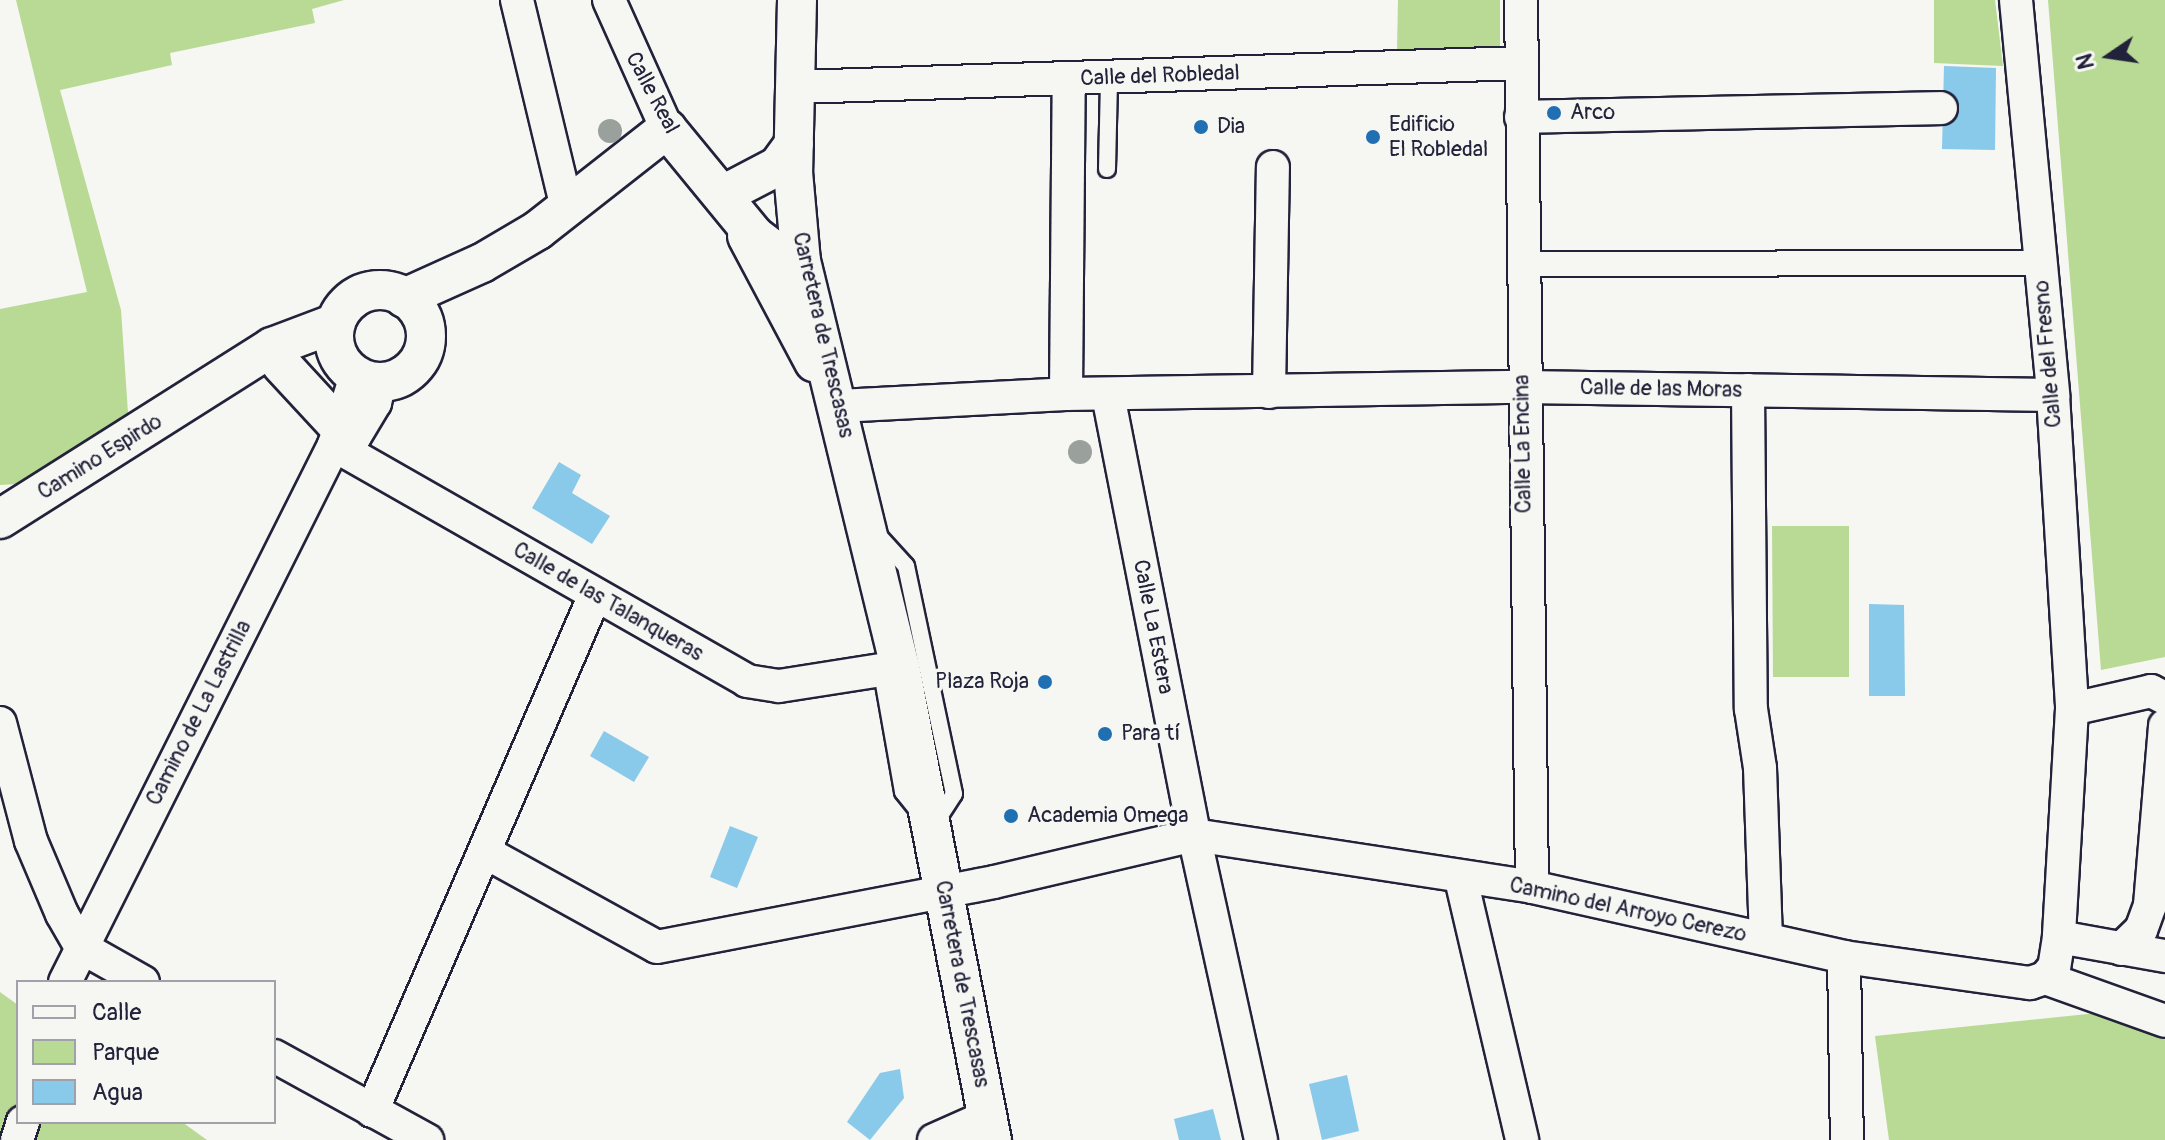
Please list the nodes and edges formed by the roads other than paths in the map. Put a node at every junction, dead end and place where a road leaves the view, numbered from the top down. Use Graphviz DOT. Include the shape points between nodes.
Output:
graph roads {
  1 [pos="517,0"];
  2 [pos="609,0"];
  3 [pos="1521,0"];
  4 [pos="2016,0"];
  5 [pos="805,10"];
  6 [pos="1521,63"];
  7 [pos="1109,78"];
  8 [pos="1069,80"];
  9 [pos="798,87"];
  10 [pos="1941,108"];
  11 [pos="1521,117"];
  12 [pos="667,129"];
  13 [pos="794,144"];
  14 [pos="1273,167"];
  15 [pos="1107,169"];
  16 [pos="726,195"];
  17 [pos="796,215"];
  18 [pos="552,219"];
  19 [pos="801,261"];
  20 [pos="2041,263"];
  21 [pos="1521,264"];
  22 [pos="414,309"];
  23 [pos="352,358"];
  24 [pos="281,364"];
  25 [pos="1522,387"];
  26 [pos="1748,390"];
  27 [pos="1269,392"];
  28 [pos="198,393"];
  29 [pos="1066,394"];
  30 [pos="1108,395"];
  31 [pos="2053,395"];
  32 [pos="837,397"];
  33 [pos="337,436"];
  34 [pos="0,519"];
  35 [pos="868,524"];
  36 [pos="595,595"];
  37 [pos="890,668"];
  38 [pos="2165,698"];
  39 [pos="2072,709"];
  40 [pos="0,723"];
  41 [pos="2165,726"];
  42 [pos="932,828"];
  43 [pos="1194,835"];
  44 [pos="485,852"];
  45 [pos="1461,879"];
  46 [pos="1532,887"];
  47 [pos="945,891"];
  48 [pos="2059,937"];
  49 [pos="1766,939"];
  50 [pos="81,947"];
  51 [pos="2121,949"];
  52 [pos="2165,956"];
  53 [pos="1844,957"];
  54 [pos="2045,978"];
  55 [pos="66,980"];
  56 [pos="139,980"];
  57 [pos="2165,1021"];
  58 [pos="276,1057"];
  59 [pos="372,1111"];
  60 [pos="990,1128"];
  61 [pos="427,1140"];
  62 [pos="934,1140"];
  63 [pos="1261,1140"];
  64 [pos="1522,1140"];
  65 [pos="1847,1140"];
  1 -- 18 [label="street"];
  2 -- 12 [label="street, Calle Real"];
  3 -- 6 [label="street, Calle La Encina"];
  4 -- 20 [label="street, Calle del Fresno"];
  5 -- 9 [label="street, Carretera de Trescasas"];
  6 -- 7 [label="street, Calle del Robledal"];
  6 -- 11 [label="street, Calle La Encina"];
  7 -- 8 [label="street, Calle del Robledal"];
  7 -- 15 [label="lane"];
  8 -- 9 [label="street, Calle del Robledal"];
  8 -- 29 [label="street"];
  9 -- 13 [label="street, Carretera de Trescasas"];
  10 -- 11 [label="street"];
  11 -- 21 [label="street, Calle La Encina"];
  12 -- 16 [label="street, Calle Real"];
  12 -- 18 [label="street"];
  13 -- 16 [label="street" via="778,166"];
  13 -- 17 [label="street, Carretera de Trescasas"];
  14 -- 27 [label="street"];
  16 -- 17 [label="street, Calle Real"];
  16 -- 19 [label="street, Calle Real" via="768,248"];
  16 -- 32 [label="street, Calle Real" via="800,339"];
  17 -- 19 [label="street, Carretera de Trescasas"];
  18 -- 22 [label="street" via="520,258 489,283"];
  19 -- 32 [label="street, Carretera de Trescasas"];
  20 -- 21 [label="street"];
  20 -- 31 [label="street, Calle del Fresno"];
  21 -- 25 [label="street, Calle La Encina"];
  22 -- 23 [label="street" via="382,290 359,295"];
  22 -- 23 [label="street, Camino Espirdo" via="426,340 415,367 399,378"];
  23 -- 24 [label="street, Camino Espirdo"];
  23 -- 28 [label="street, Camino Espirdo" via="295,334"];
  23 -- 33 [label="street, Camino de La Lastrilla"];
  24 -- 28 [label="street, Camino Espirdo"];
  24 -- 33 [label="street"];
  25 -- 26 [label="street, Calle de las Moras"];
  25 -- 27 [label="street, Calle de las Moras"];
  25 -- 46 [label="street, Calle La Encina"];
  26 -- 31 [label="street, Calle de las Moras"];
  26 -- 49 [label="street" via="1751,709 1760,768"];
  27 -- 30 [label="street, Calle de las Moras"];
  28 -- 34 [label="street, Camino Espirdo"];
  29 -- 30 [label="street, Calle de las Moras"];
  29 -- 32 [label="street, Calle de las Moras"];
  30 -- 43 [label="street, Calle La Estera"];
  31 -- 39 [label="street, Calle del Fresno"];
  32 -- 35 [label="street, Carretera de Trescasas"];
  33 -- 36 [label="street, Calle de las Talanqueras"];
  33 -- 50 [label="street, Camino de La Lastrilla"];
  35 -- 37 [label="street, Carretera de Trescasas" via="888,613"];
  35 -- 42 [label="lane, Carretera de Trescasas" via="906,566 954,794"];
  36 -- 37 [label="street, Calle de las Talanqueras" via="762,686"];
  36 -- 44 [label="street"];
  37 -- 42 [label="street, Carretera de Trescasas"];
  38 -- 39 [label="street" via="2151,691"];
  39 -- 48 [label="street, Calle del Fresno"];
  40 -- 50 [label="street" via="31,841"];
  41 -- 51 [label="street" via="2150,905 2141,930"];
  42 -- 47 [label="street, Carretera de Trescasas"];
  43 -- 45 [label="street, Camino del Arroyo Cerezo"];
  43 -- 47 [label="street, Camino del Arroyo Cerezo"];
  43 -- 63 [label="street, Calle La Estera"];
  44 -- 47 [label="street, Camino del Arroyo Cerezo" via="657,947"];
  44 -- 59 [label="street"];
  45 -- 46 [label="street, Camino del Arroyo Cerezo"];
  45 -- 64 [label="street"];
  46 -- 49 [label="street, Camino del Arroyo Cerezo"];
  47 -- 60 [label="street, Carretera de Trescasas"];
  48 -- 51 [label="street"];
  48 -- 54 [label="street, Calle del Fresno" via="2054,967"];
  49 -- 53 [label="street, Camino del Arroyo Cerezo"];
  50 -- 55 [label="street, Camino de La Lastrilla"];
  50 -- 56 [label="street"];
  51 -- 52 [label="street"];
  53 -- 54 [label="street, Camino del Arroyo Cerezo" via="2030,983"];
  53 -- 65 [label="street"];
  54 -- 57 [label="street, Camino del Arroyo Cerezo"];
  58 -- 59 [label="street"];
  59 -- 61 [label="street"];
  60 -- 62 [label="street"];
}
